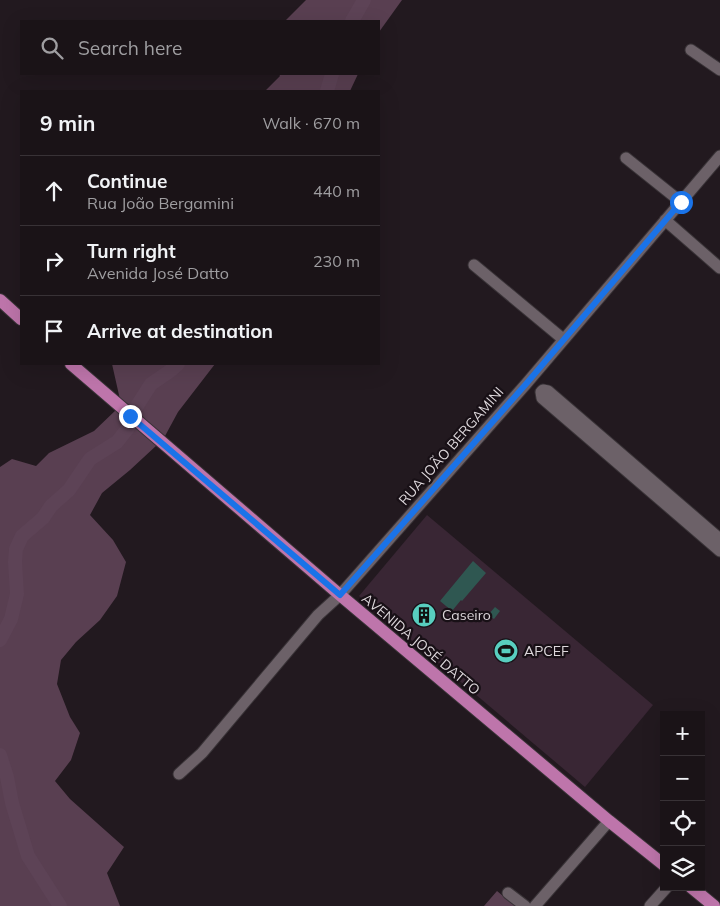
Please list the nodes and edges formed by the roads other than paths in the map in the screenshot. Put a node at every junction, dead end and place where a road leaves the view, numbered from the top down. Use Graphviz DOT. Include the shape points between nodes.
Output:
graph roads {
  1 [pos="691,50"];
  2 [pos="720,70"];
  3 [pos="626,158"];
  4 [pos="718,163"];
  5 [pos="681,202"];
  6 [pos="665,220"];
  7 [pos="474,265"];
  8 [pos="720,268"];
  9 [pos="0,300"];
  10 [pos="20,318"];
  11 [pos="563,340"];
  12 [pos="72,365"];
  13 [pos="656,490"];
  14 [pos="720,539"];
  15 [pos="720,551"];
  16 [pos="340,595"];
  17 [pos="179,774"];
  18 [pos="609,821"];
  19 [pos="660,862"];
  20 [pos="663,891"];
  21 [pos="696,891"];
  22 [pos="508,893"];
  23 [pos="525,906"];
  24 [pos="534,906"];
  25 [pos="650,906"];
  26 [pos="714,906"];
  1 -- 2 [label="street"];
  3 -- 5 [label="street"];
  4 -- 5 [label="street, RUA JOÃO BERGAMINI"];
  5 -- 6 [label="street, RUA JOÃO BERGAMINI"];
  6 -- 8 [label="street"];
  6 -- 11 [label="street, RUA JOÃO BERGAMINI"];
  7 -- 11 [label="street"];
  9 -- 10 [label="main road"];
  11 -- 16 [label="street, RUA JOÃO BERGAMINI"];
  12 -- 16 [label="main road, AVENIDA JOSÉ DATTO"];
  13 -- 13 [label="street" via="548,391 543,390 542,398"];
  13 -- 14 [label="street"];
  13 -- 15 [label="street"];
  16 -- 17 [label="street, RUA JOÃO BERGAMINI" via="318,615 202,753"];
  16 -- 18 [label="main road, AVENIDA JOSÉ DATTO"];
  18 -- 19 [label="main road, AVENIDA JOSÉ DATTO"];
  18 -- 24 [label="street"];
  20 -- 25 [label="street"];
  21 -- 26 [label="main road"];
  22 -- 23 [label="street"];
}
